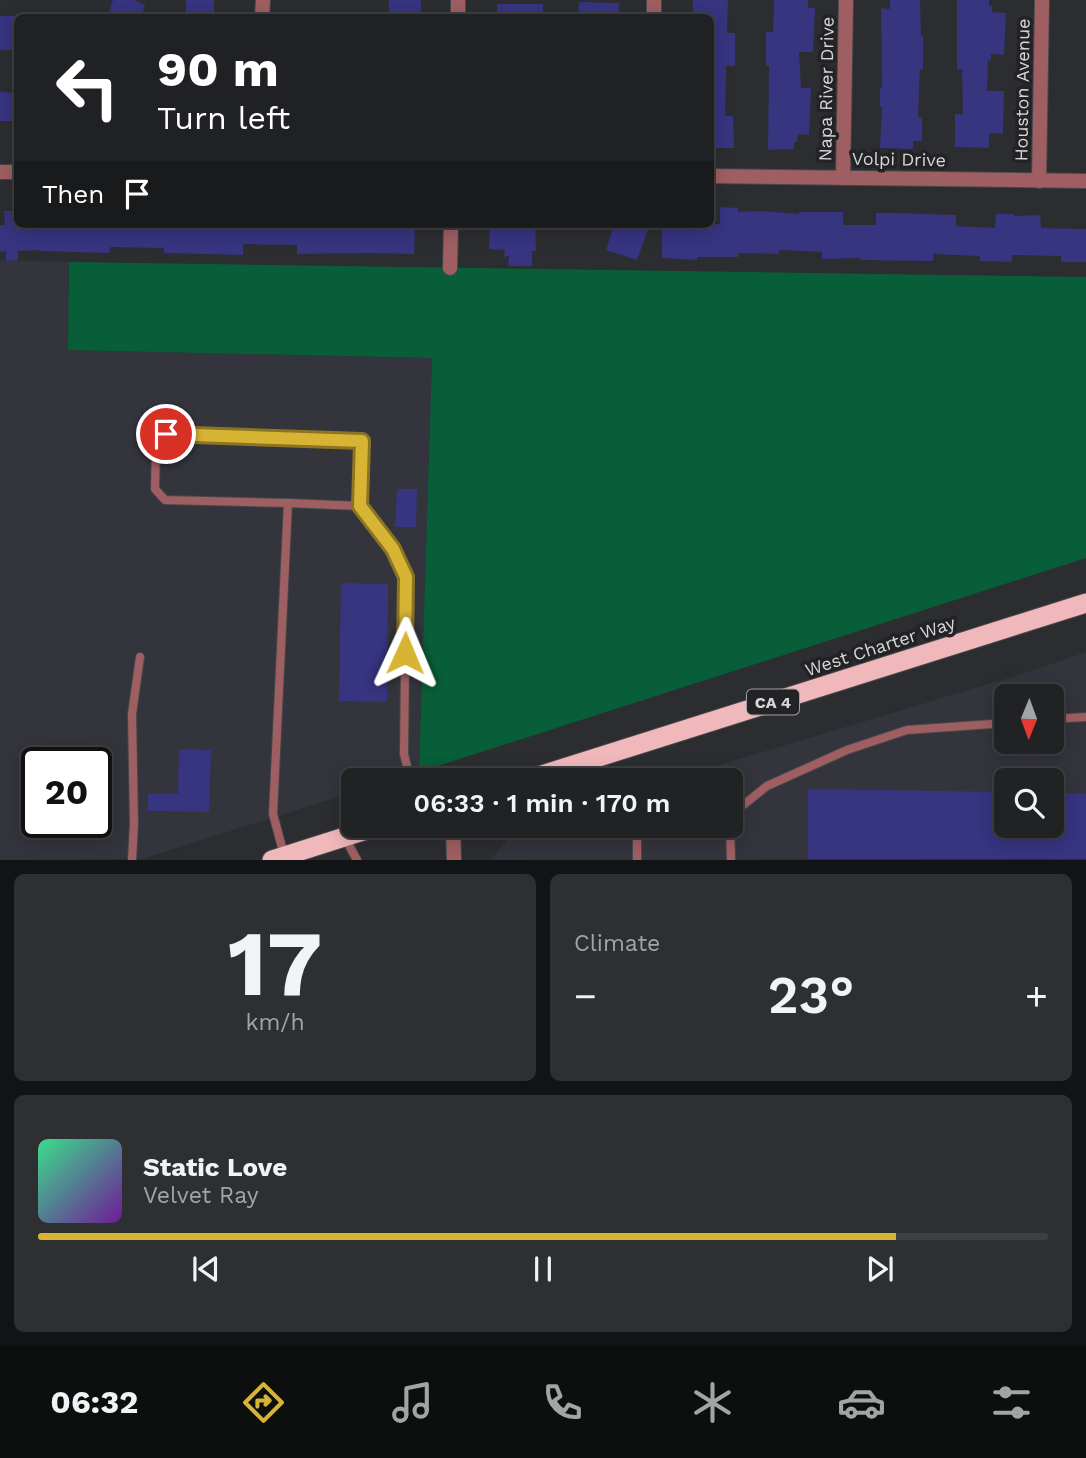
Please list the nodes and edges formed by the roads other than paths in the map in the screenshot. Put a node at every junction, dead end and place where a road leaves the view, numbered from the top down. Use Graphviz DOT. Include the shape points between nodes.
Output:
graph roads {
  1 [pos="846,0"];
  2 [pos="1042,0"];
  3 [pos="714,176"];
  4 [pos="844,178"];
  5 [pos="1039,181"];
  6 [pos="1086,181"];
  7 [pos="451,228"];
  8 [pos="450,268"];
  9 [pos="288,503"];
  10 [pos="360,506"];
  11 [pos="1086,603"];
  12 [pos="140,657"];
  13 [pos="1086,717"];
  14 [pos="1064,718"];
  15 [pos="994,724"];
  16 [pos="407,768"];
  17 [pos="564,768"];
  18 [pos="743,805"];
  19 [pos="341,837"];
  20 [pos="345,838"];
  21 [pos="453,838"];
  22 [pos="637,838"];
  23 [pos="730,838"];
  24 [pos="278,858"];
  25 [pos="132,859"];
  26 [pos="358,859"];
  27 [pos="454,859"];
  28 [pos="637,859"];
  29 [pos="731,859"];
  1 -- 4 [label="street, Napa River Drive"];
  2 -- 5 [label="street, Houston Avenue"];
  3 -- 4 [label="street, Volpi Drive"];
  4 -- 5 [label="street, Volpi Drive"];
  5 -- 6 [label="street, Volpi Drive"];
  7 -- 8 [label="street"];
  9 -- 10 [label="lane"];
  9 -- 10 [label="lane" via="165,500 155,489 156,446 166,434 362,441"];
  9 -- 24 [label="lane" via="273,814"];
  10 -- 16 [label="lane" via="393,549 406,577"];
  11 -- 17 [label="highway, West Charter Way / CA 4"];
  12 -- 25 [label="lane" via="132,714"];
  13 -- 14 [label="lane"];
  15 -- 18 [label="lane" via="907,730 846,750 768,786"];
  19 -- 24 [label="highway"];
  20 -- 26 [label="lane"];
  21 -- 27 [label="street"];
  22 -- 28 [label="lane"];
  23 -- 29 [label="lane"];
}
